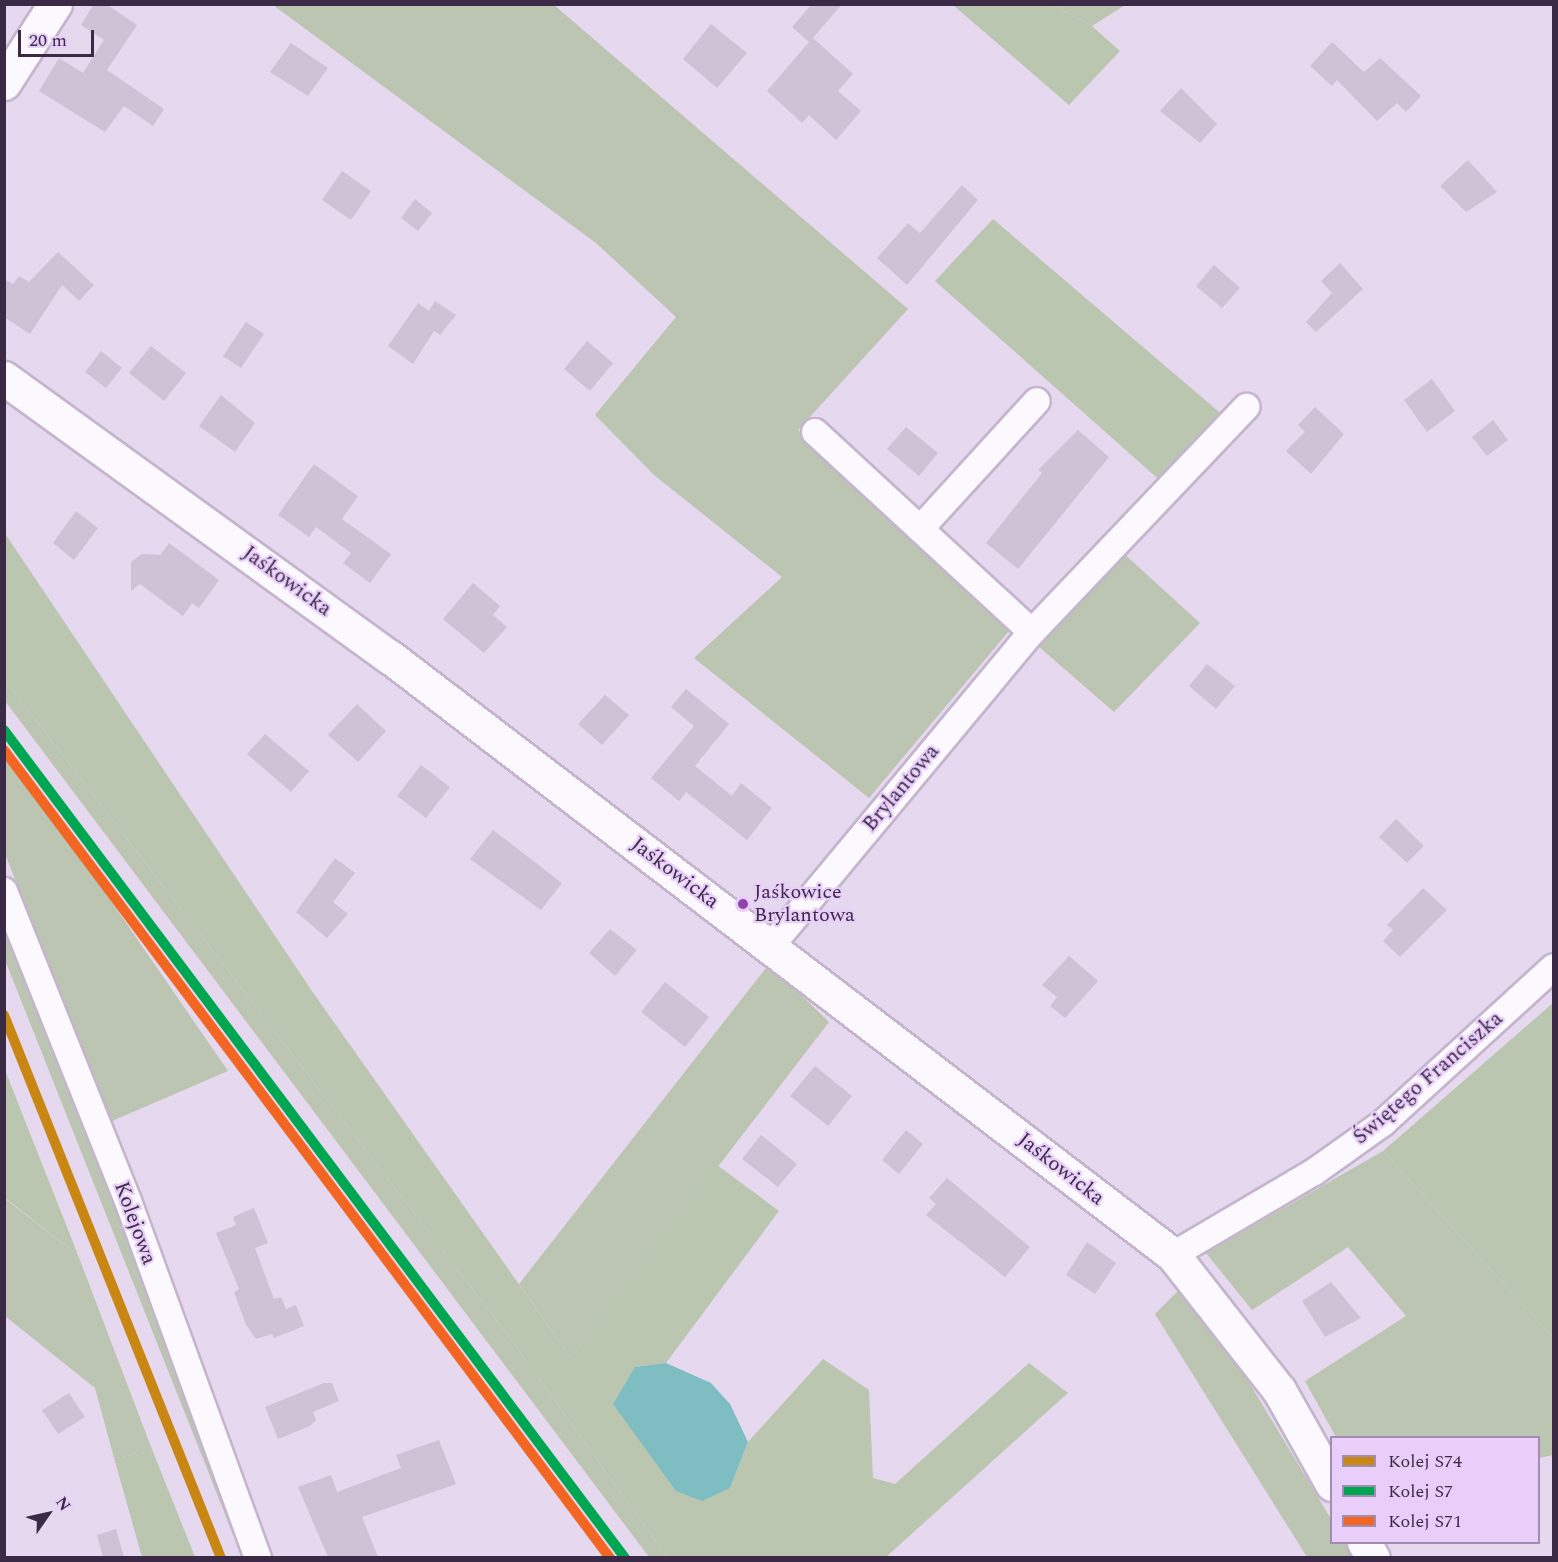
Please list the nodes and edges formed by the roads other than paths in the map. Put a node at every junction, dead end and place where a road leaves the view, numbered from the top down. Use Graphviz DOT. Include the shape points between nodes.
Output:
graph roads {
  1 [pos="55,4"];
  2 [pos="4,83"];
  3 [pos="4,378"];
  4 [pos="1037,401"];
  5 [pos="1246,407"];
  6 [pos="815,432"];
  7 [pos="920,529"];
  8 [pos="1032,632"];
  9 [pos="4,891"];
  10 [pos="771,946"];
  11 [pos="1554,967"];
  12 [pos="1173,1255"];
  13 [pos="1330,1480"];
  14 [pos="1365,1544"];
  15 [pos="258,1557"];
  16 [pos="1373,1557"];
  1 -- 2 [label="street"];
  3 -- 10 [label="street, Jaśkowicka" via="390,657"];
  4 -- 7 [label="street"];
  5 -- 8 [label="street, Brylantowa"];
  6 -- 7 [label="street"];
  7 -- 8 [label="street"];
  8 -- 10 [label="street, Brylantowa"];
  9 -- 15 [label="street, Kolejowa" via="124,1191"];
  10 -- 12 [label="street, Jaśkowicka"];
  11 -- 12 [label="street, Świętego Franciszka" via="1383,1123 1314,1172"];
  12 -- 13 [label="street, Jaśkowicka" via="1279,1390"];
  14 -- 16 [label="street"];
}
